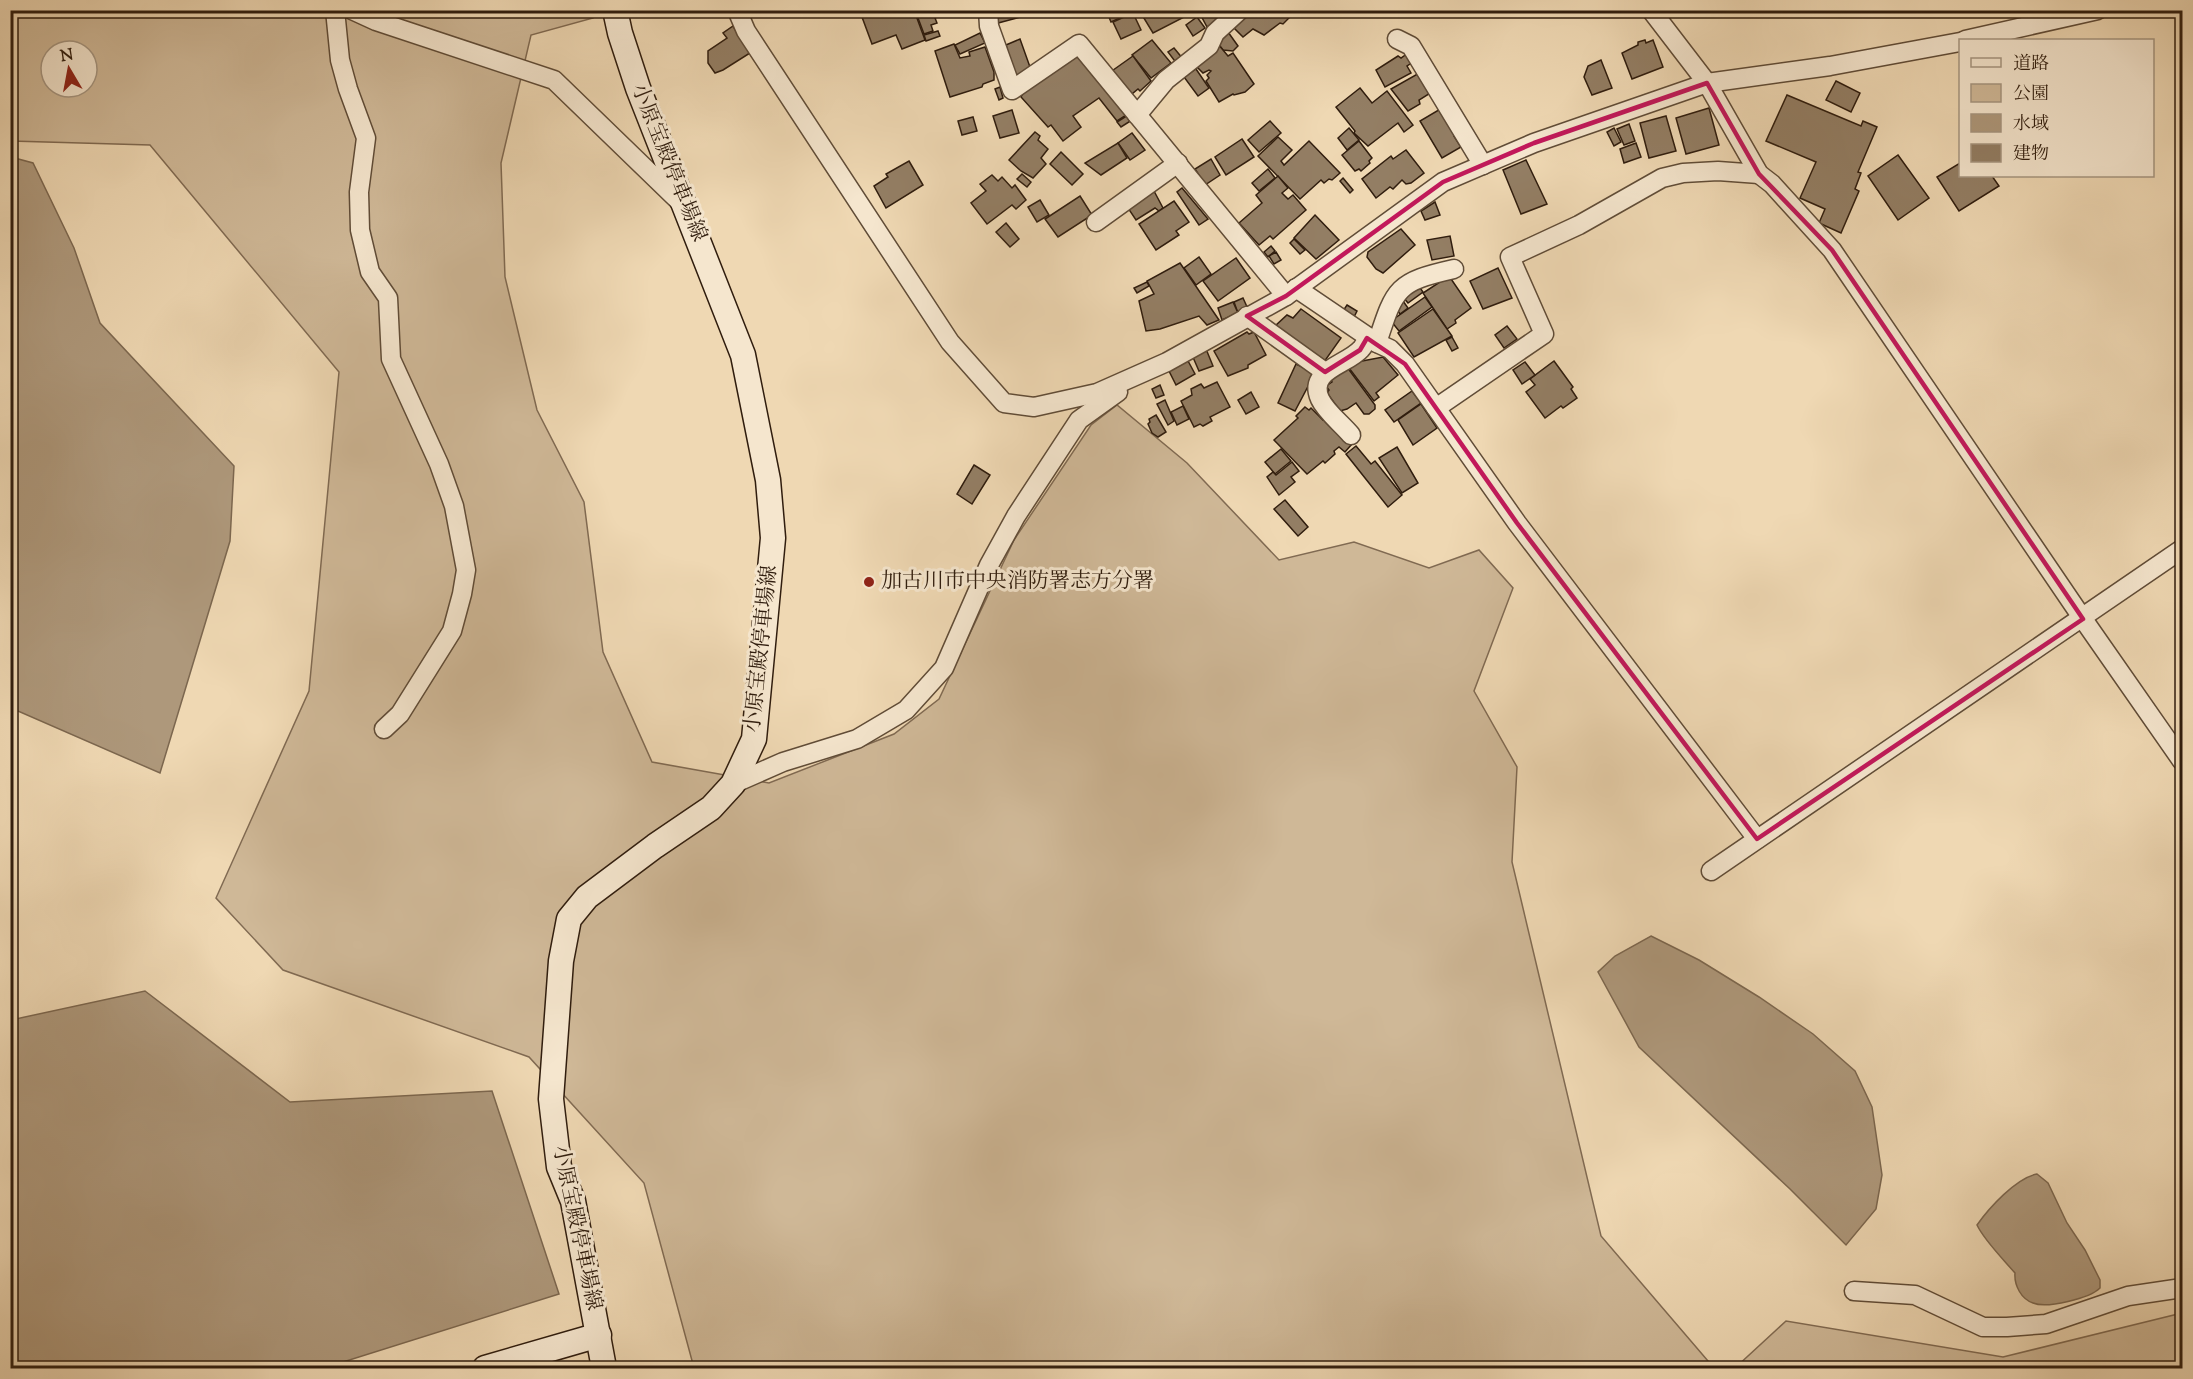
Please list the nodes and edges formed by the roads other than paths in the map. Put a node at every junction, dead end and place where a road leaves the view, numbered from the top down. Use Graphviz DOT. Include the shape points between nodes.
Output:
graph roads {
  1 [pos="335,10"];
  2 [pos="352,10"];
  3 [pos="615,10"];
  4 [pos="737,10"];
  5 [pos="988,10"];
  6 [pos="1240,10"];
  7 [pos="1651,10"];
  8 [pos="2098,10"];
  9 [pos="1396,39"];
  10 [pos="1969,39"];
  11 [pos="1959,42"];
  12 [pos="1707,84"];
  13 [pos="1137,116"];
  14 [pos="1178,164"];
  15 [pos="1483,165"];
  16 [pos="1759,174"];
  17 [pos="686,207"];
  18 [pos="1096,222"];
  19 [pos="1454,269"];
  20 [pos="1291,292"];
  21 [pos="1248,316"];
  22 [pos="1372,340"];
  23 [pos="1146,371"];
  24 [pos="1325,372"];
  25 [pos="1436,408"];
  26 [pos="1351,435"];
  27 [pos="2182,549"];
  28 [pos="2083,619"];
  29 [pos="384,729"];
  30 [pos="2182,761"];
  31 [pos="733,784"];
  32 [pos="1757,839"];
  33 [pos="1711,871"];
  34 [pos="2182,1288"];
  35 [pos="1854,1291"];
  36 [pos="599,1335"];
  37 [pos="484,1368"];
  38 [pos="604,1368"];
  1 -- 29 [label="street" via="343,69 366,138 359,192 360,230 370,272 388,298 391,359 451,496 466,570 452,632 400,714"];
  2 -- 17 [label="street" via="554,80"];
  3 -- 17 [label="main road, 小原宝殿停車場線" via="638,88"];
  4 -- 23 [label="street" via="746,31 950,342 1004,404 1034,407 1097,393"];
  5 -- 13 [label="street" via="989,26 1012,90 1080,44"];
  6 -- 13 [label="street" via="1215,33 1209,46 1166,80"];
  7 -- 12 [label="street"];
  8 -- 10 [label="street"];
  9 -- 15 [label="street" via="1412,46"];
  11 -- 12 [label="street"];
  12 -- 15 [label="street" via="1534,143"];
  12 -- 16 [label="street"];
  13 -- 14 [label="street"];
  14 -- 18 [label="street"];
  14 -- 20 [label="street"];
  15 -- 20 [label="street" via="1443,182"];
  16 -- 25 [label="street" via="1718,171 1662,178 1579,225 1510,257 1544,334"];
  16 -- 28 [label="street" via="1832,250"];
  17 -- 31 [label="main road, 小原宝殿停車場線" via="743,355 768,480 773,538 754,739"];
  19 -- 22 [label="street" via="1412,280 1400,290"];
  20 -- 21 [label="street"];
  20 -- 22 [label="street"];
  21 -- 23 [label="street"];
  21 -- 24 [label="street"];
  22 -- 24 [label="street"];
  22 -- 25 [label="street" via="1390,349 1405,364"];
  23 -- 31 [label="street" via="1078,420 1016,516 944,668 906,710 857,739 783,762"];
  24 -- 26 [label="street" via="1318,382 1321,401"];
  25 -- 32 [label="street" via="1517,523"];
  27 -- 28 [label="street"];
  28 -- 30 [label="street"];
  28 -- 32 [label="street"];
  31 -- 36 [label="main road, 小原宝殿停車場線" via="711,808 587,897 569,919 561,961 551,1099 559,1167 573,1201"];
  32 -- 33 [label="street"];
  34 -- 35 [label="street" via="2128,1296 2046,1324 2007,1327 1983,1327 1915,1295"];
  36 -- 37 [label="main road"];
  36 -- 38 [label="main road, 小原宝殿停車場線"];
}
